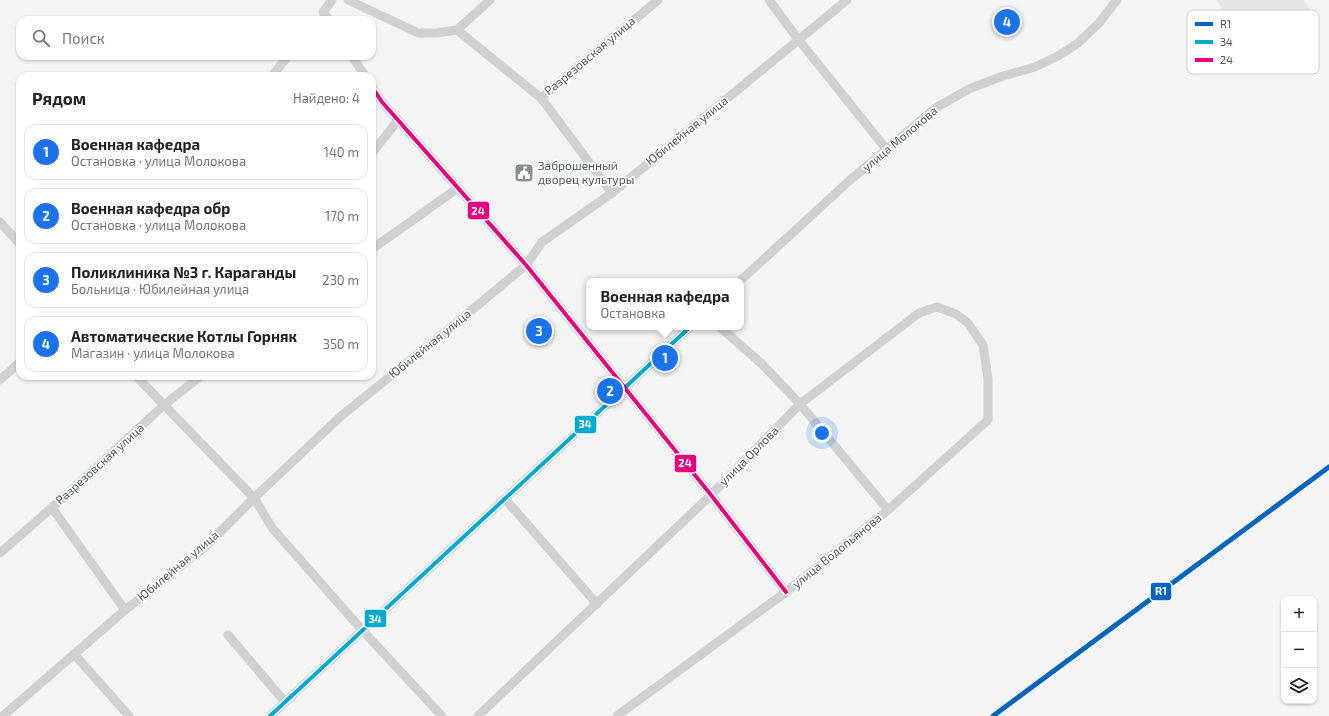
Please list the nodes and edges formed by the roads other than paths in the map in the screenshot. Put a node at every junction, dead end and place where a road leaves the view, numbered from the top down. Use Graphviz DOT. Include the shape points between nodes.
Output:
graph roads {
  1 [pos="332,0"];
  2 [pos="348,0"];
  3 [pos="490,0"];
  4 [pos="658,0"];
  5 [pos="769,0"];
  6 [pos="847,0"];
  7 [pos="1117,0"];
  8 [pos="323,12"];
  9 [pos="320,16"];
  10 [pos="326,16"];
  11 [pos="457,30"];
  12 [pos="798,39"];
  13 [pos="285,60"];
  14 [pos="355,60"];
  15 [pos="275,72"];
  16 [pos="362,72"];
  17 [pos="376,93"];
  18 [pos="541,98"];
  19 [pos="398,120"];
  20 [pos="376,149"];
  21 [pos="887,150"];
  22 [pos="458,188"];
  23 [pos="612,193"];
  24 [pos="0,222"];
  25 [pos="16,240"];
  26 [pos="376,246"];
  27 [pos="526,265"];
  28 [pos="743,278"];
  29 [pos="687,330"];
  30 [pos="723,330"];
  31 [pos="983,345"];
  32 [pos="16,366"];
  33 [pos="0,380"];
  34 [pos="140,380"];
  35 [pos="196,380"];
  36 [pos="624,388"];
  37 [pos="800,404"];
  38 [pos="164,405"];
  39 [pos="711,495"];
  40 [pos="254,498"];
  41 [pos="505,499"];
  42 [pos="52,508"];
  43 [pos="888,510"];
  44 [pos="0,553"];
  45 [pos="786,592"];
  46 [pos="597,604"];
  47 [pos="125,610"];
  48 [pos="363,631"];
  49 [pos="228,635"];
  50 [pos="74,654"];
  51 [pos="286,702"];
  52 [pos="3,716"];
  53 [pos="129,716"];
  54 [pos="270,716"];
  55 [pos="442,716"];
  56 [pos="478,716"];
  57 [pos="617,716"];
  1 -- 8 [label="street"];
  2 -- 11 [label="street" via="418,33"];
  3 -- 11 [label="street"];
  4 -- 18 [label="street, Разрезовская улица"];
  5 -- 12 [label="street"];
  6 -- 12 [label="street, Юбилейная улица"];
  7 -- 21 [label="street, улица Молокова" via="1099,23 1078,43 1035,67 971,88 937,107"];
  8 -- 9 [label="street"];
  8 -- 10 [label="street"];
  11 -- 18 [label="street"];
  12 -- 21 [label="street"];
  12 -- 23 [label="street, Юбилейная улица"];
  13 -- 15 [label="street"];
  14 -- 16 [label="street"];
  17 -- 19 [label="street"];
  18 -- 23 [label="street"];
  19 -- 20 [label="street"];
  19 -- 22 [label="street"];
  21 -- 28 [label="street, улица Молокова" via="849,181"];
  22 -- 26 [label="street"];
  22 -- 27 [label="street"];
  23 -- 27 [label="street, Юбилейная улица" via="542,242"];
  24 -- 25 [label="street"];
  27 -- 36 [label="street"];
  27 -- 40 [label="street, Юбилейная улица" via="341,416"];
  29 -- 36 [label="street"];
  30 -- 37 [label="street" via="762,364"];
  31 -- 37 [label="street, улица Орлова" via="968,323 956,314 937,307 919,313"];
  31 -- 43 [label="street, улица Водопьянова" via="988,379 988,420"];
  32 -- 33 [label="street"];
  34 -- 38 [label="street"];
  35 -- 38 [label="street, Разрезовская улица"];
  36 -- 39 [label="street"];
  36 -- 41 [label="street"];
  37 -- 39 [label="street, улица Орлова"];
  37 -- 43 [label="street"];
  38 -- 40 [label="street"];
  38 -- 42 [label="street, Разрезовская улица"];
  39 -- 45 [label="street"];
  39 -- 46 [label="street, улица Орлова"];
  40 -- 47 [label="street, Юбилейная улица" via="205,547"];
  40 -- 48 [label="street" via="273,529"];
  41 -- 46 [label="street"];
  41 -- 48 [label="street"];
  42 -- 44 [label="street, Разрезовская улица"];
  42 -- 47 [label="street"];
  43 -- 45 [label="street, улица Водопьянова"];
  45 -- 57 [label="street, улица Водопьянова"];
  46 -- 56 [label="street, улица Орлова"];
  47 -- 50 [label="street, Юбилейная улица"];
  48 -- 51 [label="street"];
  48 -- 55 [label="street"];
  49 -- 51 [label="street"];
  50 -- 52 [label="street, Юбилейная улица"];
  50 -- 53 [label="street"];
  51 -- 54 [label="street"];
}
